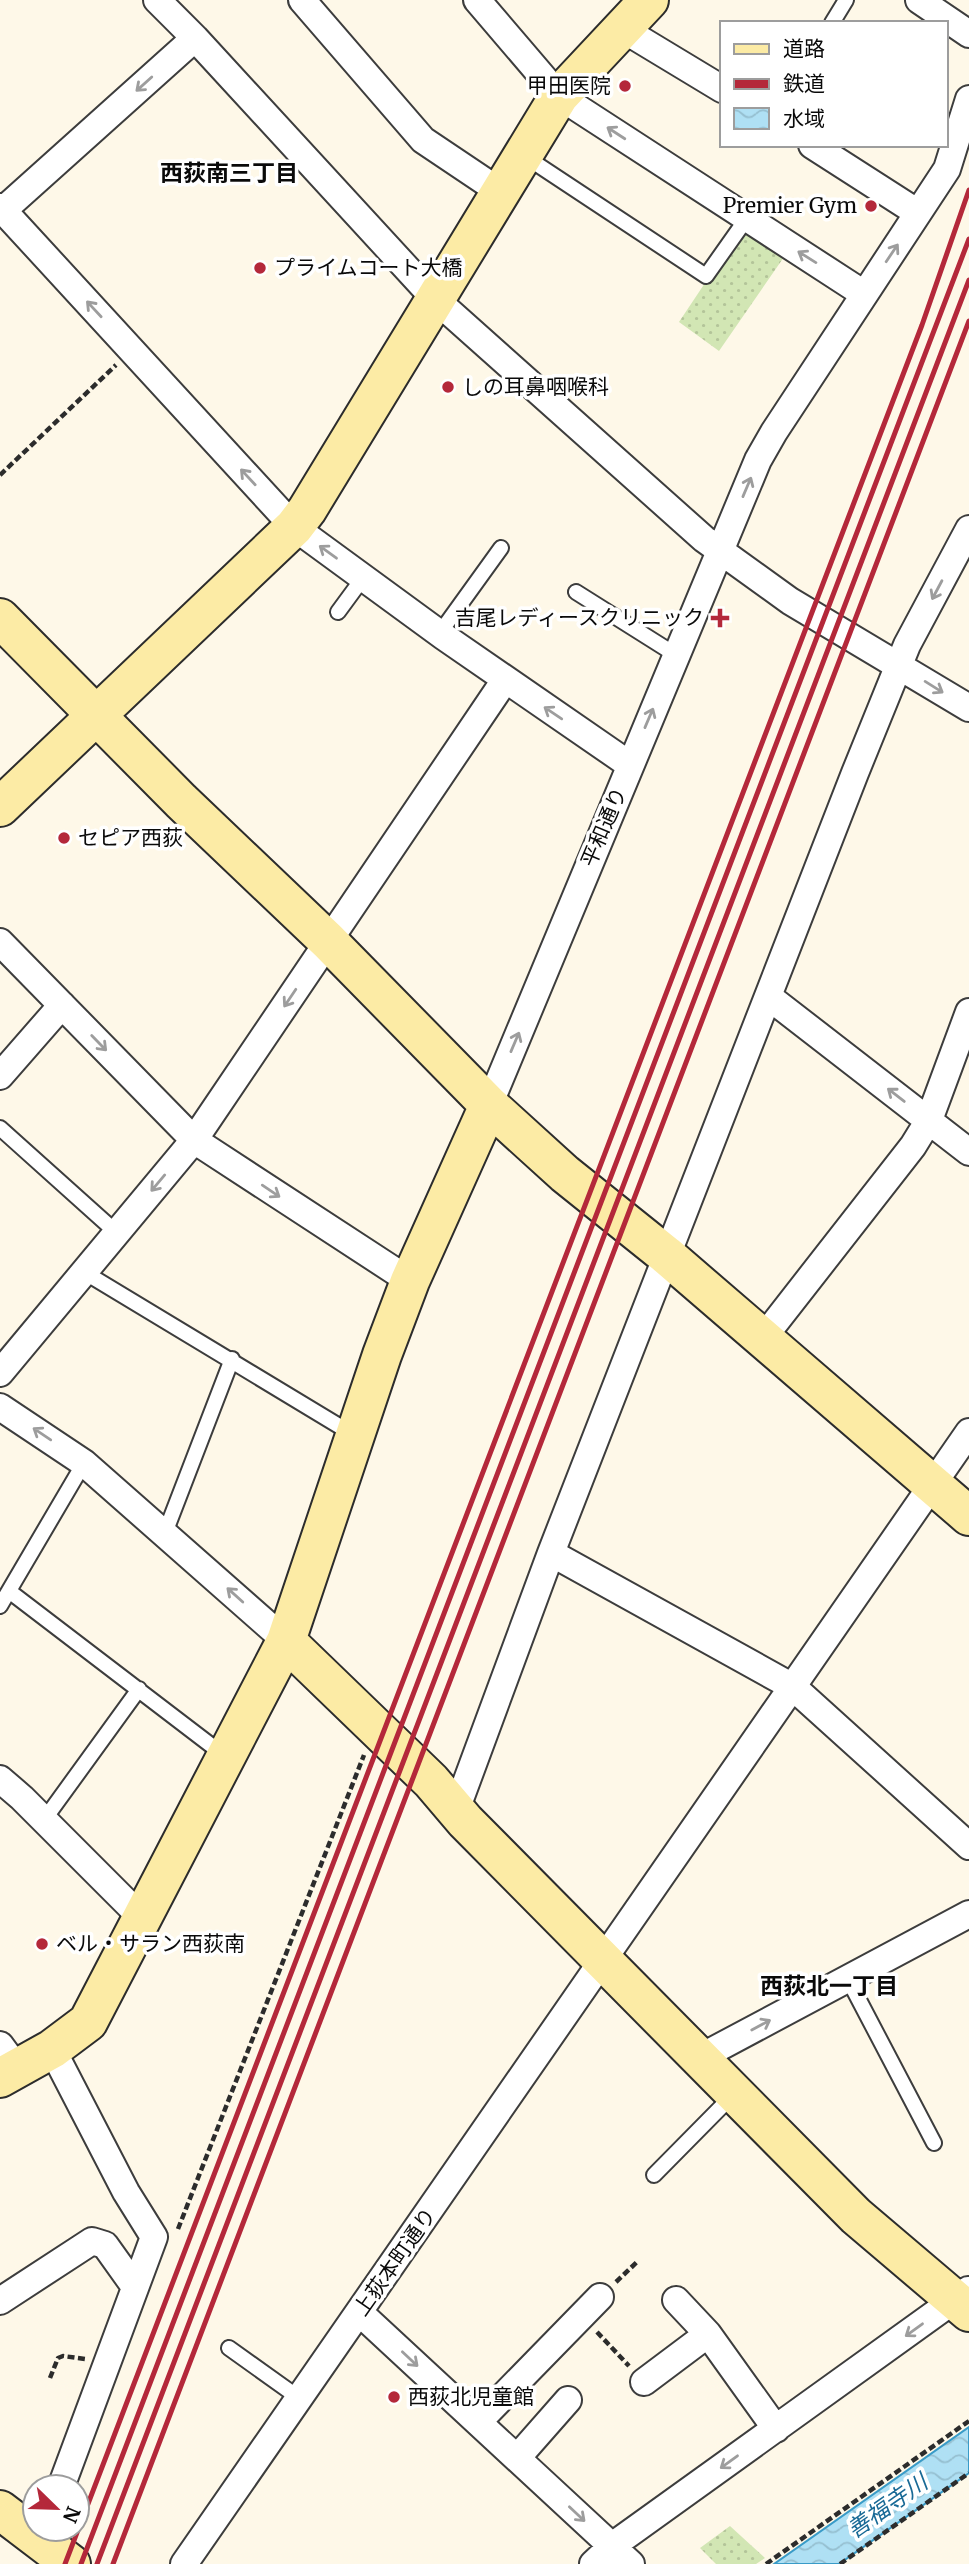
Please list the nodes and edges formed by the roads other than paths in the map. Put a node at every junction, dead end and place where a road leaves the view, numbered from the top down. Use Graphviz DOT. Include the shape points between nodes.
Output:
graph roads {
  1 [pos="157,0"];
  2 [pos="302,0"];
  3 [pos="477,0"];
  4 [pos="649,0"];
  5 [pos="845,0"];
  6 [pos="919,0"];
  7 [pos="833,21"];
  8 [pos="621,28"];
  9 [pos="969,34"];
  10 [pos="195,38"];
  11 [pos="720,88"];
  12 [pos="559,96"];
  13 [pos="969,99"];
  14 [pos="815,147"];
  15 [pos="522,155"];
  16 [pos="499,191"];
  17 [pos="1,210"];
  18 [pos="918,213"];
  19 [pos="747,218"];
  20 [pos="864,294"];
  21 [pos="435,299"];
  22 [pos="294,527"];
  23 [pos="969,530"];
  24 [pos="500,548"];
  25 [pos="719,550"];
  26 [pos="363,578"];
  27 [pos="576,592"];
  28 [pos="338,612"];
  29 [pos="0,618"];
  30 [pos="439,634"];
  31 [pos="676,654"];
  32 [pos="900,665"];
  33 [pos="505,680"];
  34 [pos="969,708"];
  35 [pos="96,714"];
  36 [pos="630,765"];
  37 [pos="0,807"];
  38 [pos="328,941"];
  39 [pos="0,942"];
  40 [pos="769,997"];
  41 [pos="62,1005"];
  42 [pos="969,1012"];
  43 [pos="0,1076"];
  44 [pos="489,1105"];
  45 [pos="929,1120"];
  46 [pos="0,1129"];
  47 [pos="194,1140"];
  48 [pos="969,1152"];
  49 [pos="117,1233"];
  50 [pos="666,1255"];
  51 [pos="84,1272"];
  52 [pos="410,1281"];
  53 [pos="763,1338"];
  54 [pos="232,1359"];
  55 [pos="0,1373"];
  56 [pos="0,1407"];
  57 [pos="969,1432"];
  58 [pos="355,1436"];
  59 [pos="84,1463"];
  60 [pos="933,1484"];
  61 [pos="969,1516"];
  62 [pos="165,1533"];
  63 [pos="551,1553"];
  64 [pos="9,1591"];
  65 [pos="0,1606"];
  66 [pos="286,1641"];
  67 [pos="793,1687"];
  68 [pos="139,1689"];
  69 [pos="226,1757"];
  70 [pos="0,1779"];
  71 [pos="456,1810"];
  72 [pos="44,1819"];
  73 [pos="969,1846"];
  74 [pos="969,1914"];
  75 [pos="141,1917"];
  76 [pos="603,1959"];
  77 [pos="848,1979"];
  78 [pos="52,2049"];
  79 [pos="701,2057"];
  80 [pos="6,2064"];
  81 [pos="735,2093"];
  82 [pos="934,2143"];
  83 [pos="654,2175"];
  84 [pos="135,2287"];
  85 [pos="600,2297"];
  86 [pos="676,2300"];
  87 [pos="964,2300"];
  88 [pos="0,2301"];
  89 [pos="360,2313"];
  90 [pos="708,2334"];
  91 [pos="229,2348"];
  92 [pos="644,2382"];
  93 [pos="299,2398"];
  94 [pos="568,2400"];
  95 [pos="478,2422"];
  96 [pos="776,2429"];
  97 [pos="517,2458"];
  98 [pos="66,2473"];
  99 [pos="0,2510"];
  100 [pos="39,2544"];
  101 [pos="612,2558"];
  102 [pos="71,2564"];
  103 [pos="184,2564"];
  1 -- 10 [label="street"];
  2 -- 16 [label="street" via="423,140"];
  3 -- 12 [label="street"];
  4 -- 8 [label="street"];
  5 -- 7 [label="lane"];
  6 -- 9 [label="street"];
  8 -- 11 [label="street"];
  8 -- 12 [label="street"];
  10 -- 17 [label="street, one-way"];
  10 -- 21 [label="street"];
  12 -- 15 [label="street"];
  19 -- 12 [label="street, one-way"];
  13 -- 18 [label="street, 平和通り" via="947,169"];
  14 -- 18 [label="street"];
  15 -- 16 [label="street"];
  15 -- 19 [label="lane" via="706,276"];
  16 -- 21 [label="street"];
  22 -- 17 [label="street, one-way"];
  20 -- 18 [label="street, 平和通り, one-way"];
  20 -- 19 [label="street, one-way"];
  25 -- 20 [label="street, 平和通り, one-way" via="758,460"];
  21 -- 22 [label="street"];
  21 -- 25 [label="street"];
  26 -- 22 [label="street, one-way"];
  22 -- 35 [label="street"];
  23 -- 32 [label="street, one-way"];
  24 -- 30 [label="lane"];
  25 -- 31 [label="street, 平和通り"];
  25 -- 32 [label="street" via="790,601"];
  26 -- 28 [label="lane"];
  26 -- 30 [label="street"];
  27 -- 31 [label="lane"];
  29 -- 35 [label="street"];
  30 -- 33 [label="street"];
  36 -- 31 [label="street, 平和通り, one-way"];
  32 -- 34 [label="street, one-way"];
  32 -- 40 [label="street"];
  36 -- 33 [label="street, one-way"];
  33 -- 38 [label="street"];
  35 -- 37 [label="street"];
  35 -- 38 [label="street"];
  44 -- 36 [label="street, 平和通り, one-way"];
  38 -- 44 [label="street"];
  38 -- 47 [label="street, one-way"];
  39 -- 41 [label="street"];
  45 -- 40 [label="street, one-way"];
  40 -- 50 [label="street"];
  41 -- 43 [label="street"];
  41 -- 47 [label="street, one-way"];
  42 -- 45 [label="street"];
  44 -- 50 [label="street" via="565,1174"];
  44 -- 52 [label="street"];
  45 -- 48 [label="street"];
  45 -- 53 [label="street"];
  46 -- 49 [label="lane"];
  47 -- 49 [label="street, one-way"];
  47 -- 52 [label="street, one-way"];
  49 -- 51 [label="street"];
  50 -- 53 [label="street"];
  50 -- 63 [label="street"];
  51 -- 54 [label="lane"];
  51 -- 55 [label="street"];
  52 -- 58 [label="street"];
  53 -- 60 [label="street"];
  54 -- 58 [label="lane"];
  54 -- 62 [label="lane"];
  59 -- 56 [label="street, one-way"];
  57 -- 60 [label="street, 上荻本町通り"];
  58 -- 66 [label="street"];
  59 -- 62 [label="street"];
  59 -- 64 [label="lane"];
  60 -- 61 [label="street"];
  60 -- 67 [label="street, 上荻本町通り"];
  66 -- 62 [label="street, one-way"];
  63 -- 67 [label="street"];
  63 -- 71 [label="street"];
  64 -- 65 [label="lane"];
  64 -- 68 [label="lane"];
  66 -- 69 [label="street"];
  66 -- 71 [label="street"];
  67 -- 73 [label="street"];
  67 -- 76 [label="street, 上荻本町通り"];
  68 -- 69 [label="lane"];
  68 -- 72 [label="lane"];
  69 -- 75 [label="street"];
  70 -- 72 [label="street"];
  71 -- 76 [label="street"];
  72 -- 75 [label="street"];
  74 -- 77 [label="street"];
  75 -- 78 [label="street" via="88,2022"];
  76 -- 79 [label="street"];
  76 -- 89 [label="street, 上荻本町通り"];
  79 -- 77 [label="street, one-way"];
  77 -- 82 [label="lane"];
  78 -- 80 [label="street"];
  78 -- 84 [label="street" via="154,2237"];
  79 -- 81 [label="street"];
  81 -- 83 [label="lane"];
  81 -- 87 [label="street" via="856,2216"];
  84 -- 88 [label="street" via="104,2245 92,2241"];
  84 -- 98 [label="street"];
  85 -- 95 [label="street"];
  86 -- 90 [label="street"];
  87 -- 96 [label="street, one-way"];
  89 -- 93 [label="street, 上荻本町通り"];
  89 -- 95 [label="street, one-way"];
  90 -- 92 [label="street"];
  90 -- 96 [label="street"];
  91 -- 93 [label="lane"];
  93 -- 103 [label="street, 上荻本町通り"];
  94 -- 97 [label="street"];
  95 -- 97 [label="street"];
  96 -- 101 [label="street, one-way"];
  97 -- 101 [label="street, one-way"];
  99 -- 100 [label="street"];
  100 -- 102 [label="street"];
}
